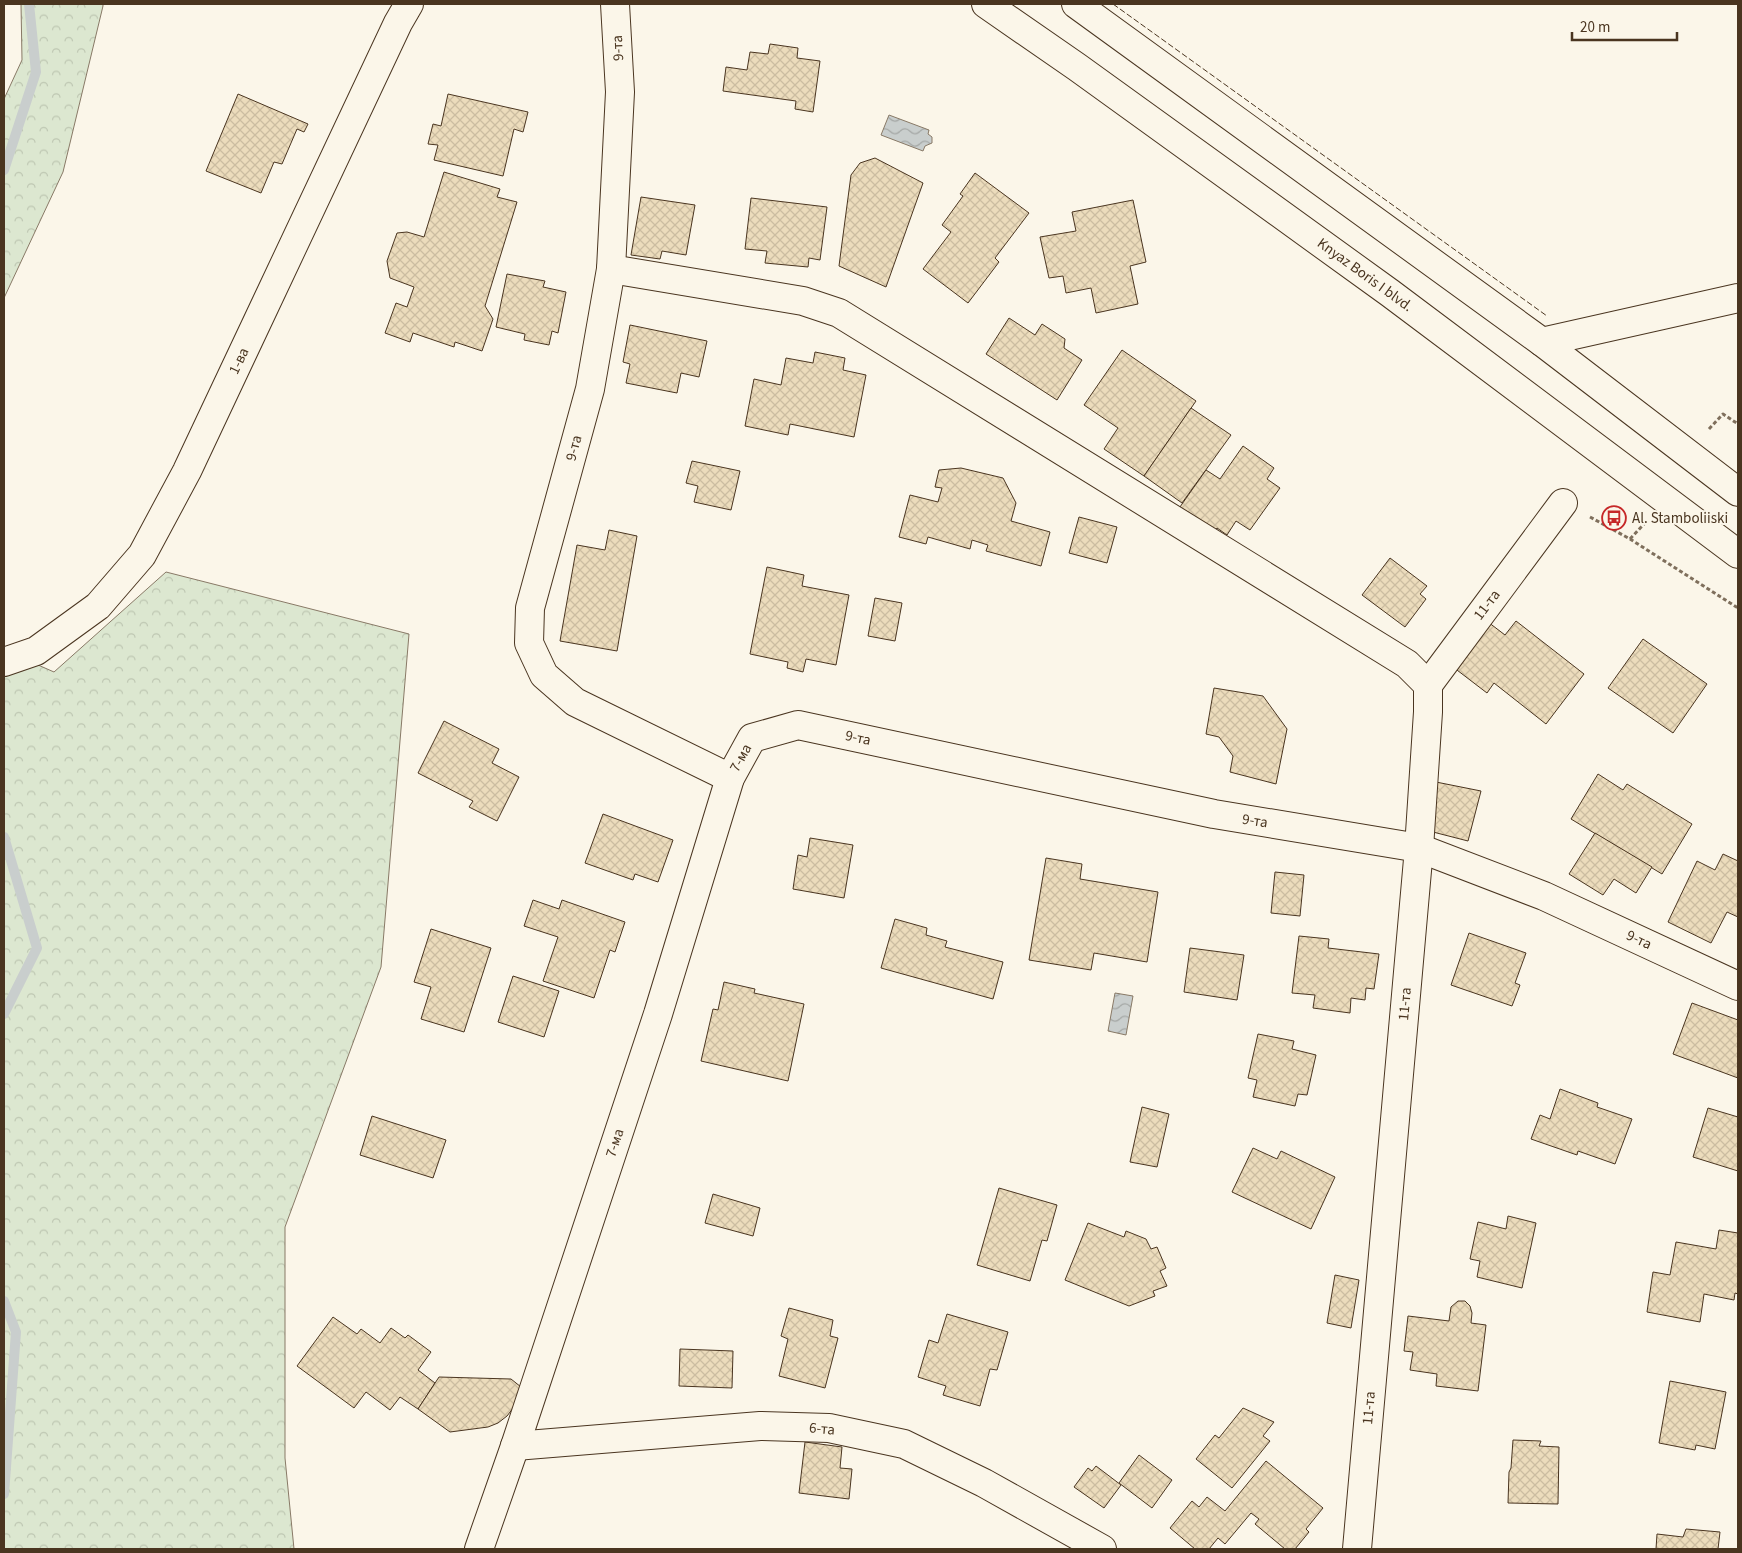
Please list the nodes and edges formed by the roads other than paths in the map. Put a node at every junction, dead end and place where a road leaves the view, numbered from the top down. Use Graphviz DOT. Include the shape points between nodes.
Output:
graph roads {
  1 [pos="409,4"];
  2 [pos="615,4"];
  3 [pos="986,4"];
  4 [pos="1076,4"];
  5 [pos="611,269"];
  6 [pos="1738,298"];
  7 [pos="1542,342"];
  8 [pos="1738,492"];
  9 [pos="1563,503"];
  10 [pos="1738,554"];
  11 [pos="4,662"];
  12 [pos="1428,684"];
  13 [pos="752,738"];
  14 [pos="730,778"];
  15 [pos="1419,848"];
  16 [pos="1738,986"];
  17 [pos="515,1446"];
  18 [pos="479,1549"];
  19 [pos="1102,1549"];
  20 [pos="1357,1549"];
  1 -- 11 [label="main road, 1-ва" via="188,470 142,555 98,606 36,651"];
  2 -- 5 [label="main road, 9-та" via="620,92"];
  3 -- 10 [label="main road, Knyaz Boris I blvd." via="1390,293"];
  4 -- 7 [label="main road"];
  5 -- 12 [label="main road" via="803,301 839,313 1407,664"];
  5 -- 14 [label="main road, 9-та" via="590,389 530,608 529,643 544,675 575,702"];
  6 -- 7 [label="main road"];
  7 -- 8 [label="main road"];
  9 -- 12 [label="main road, 11-та"];
  12 -- 15 [label="main road, 11-та"];
  13 -- 14 [label="main road, 7-ма"];
  13 -- 15 [label="main road, 9-та" via="798,725 1214,814"];
  14 -- 17 [label="main road, 7-ма" via="658,1014"];
  15 -- 16 [label="main road, 9-та" via="1544,896"];
  15 -- 20 [label="main road, 11-та"];
  17 -- 18 [label="main road, 7-ма"];
  17 -- 19 [label="main road, 6-та" via="760,1426 829,1428 904,1444 984,1483"];
}
